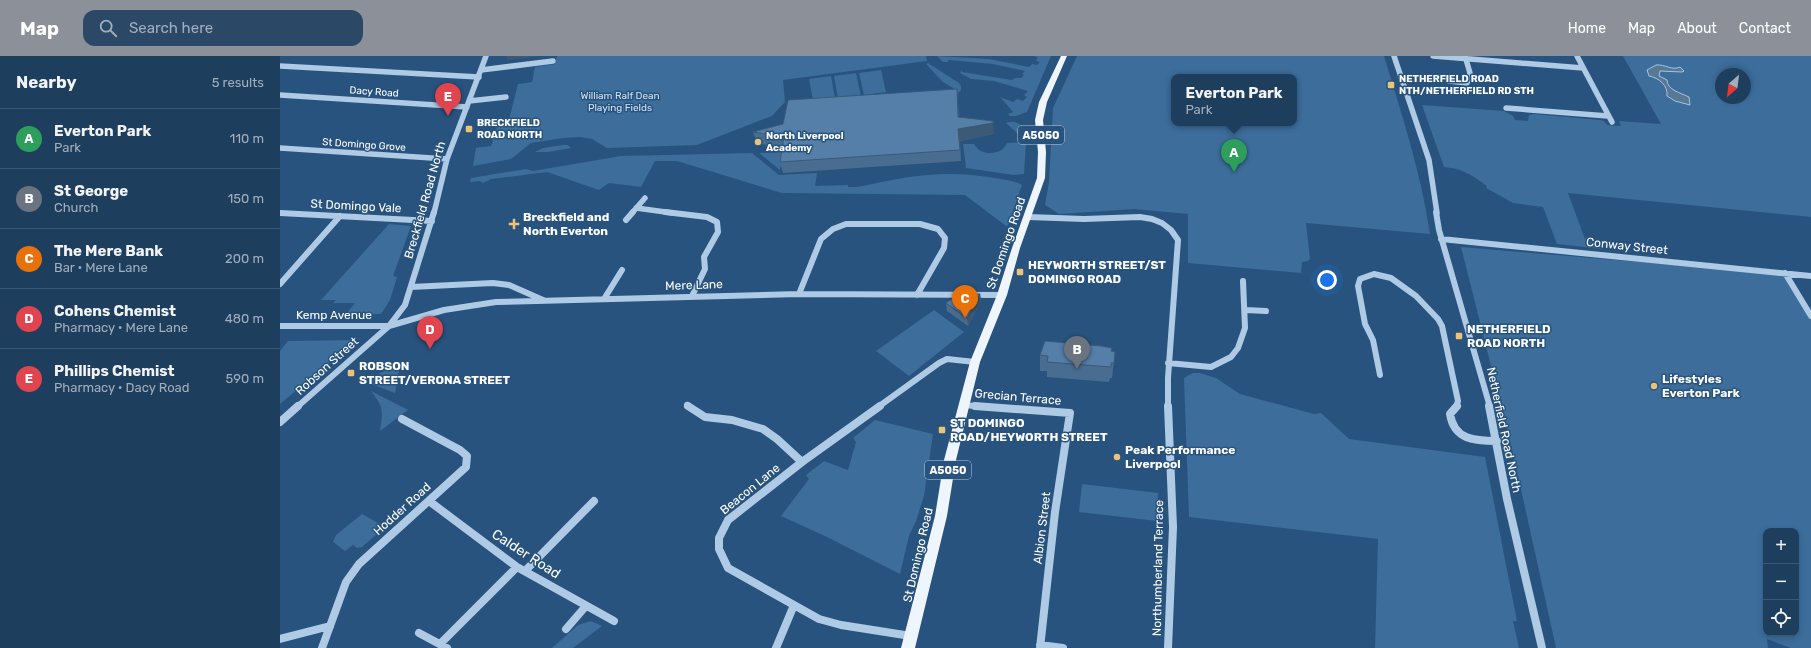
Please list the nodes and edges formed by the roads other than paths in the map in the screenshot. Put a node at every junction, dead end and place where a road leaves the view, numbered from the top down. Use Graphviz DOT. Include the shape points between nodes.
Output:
graph roads {
  1 [pos="486,56"];
  2 [pos="1064,56"];
  3 [pos="1394,56"];
  4 [pos="1433,56"];
  5 [pos="1577,56"];
  6 [pos="1466,57"];
  7 [pos="553,61"];
  8 [pos="280,66"];
  9 [pos="1583,68"];
  10 [pos="481,70"];
  11 [pos="478,77"];
  12 [pos="1449,81"];
  13 [pos="280,96"];
  14 [pos="506,96"];
  15 [pos="469,101"];
  16 [pos="467,107"];
  17 [pos="1506,108"];
  18 [pos="1518,109"];
  19 [pos="1608,116"];
  20 [pos="1520,117"];
  21 [pos="1612,122"];
  22 [pos="280,148"];
  23 [pos="447,159"];
  24 [pos="645,198"];
  25 [pos="636,208"];
  26 [pos="280,213"];
  27 [pos="340,216"];
  28 [pos="1028,217"];
  29 [pos="626,220"];
  30 [pos="432,221"];
  31 [pos="1441,239"];
  32 [pos="622,270"];
  33 [pos="1785,273"];
  34 [pos="1811,276"];
  35 [pos="1243,282"];
  36 [pos="280,284"];
  37 [pos="411,287"];
  38 [pos="799,294"];
  39 [pos="918,295"];
  40 [pos="1002,295"];
  41 [pos="692,296"];
  42 [pos="604,299"];
  43 [pos="546,302"];
  44 [pos="1246,310"];
  45 [pos="1266,312"];
  46 [pos="1811,316"];
  47 [pos="280,326"];
  48 [pos="389,326"];
  49 [pos="975,362"];
  50 [pos="1168,363"];
  51 [pos="1380,375"];
  52 [pos="687,405"];
  53 [pos="963,405"];
  54 [pos="1070,414"];
  55 [pos="402,419"];
  56 [pos="280,422"];
  57 [pos="1497,441"];
  58 [pos="802,462"];
  59 [pos="429,500"];
  60 [pos="594,501"];
  61 [pos="521,569"];
  62 [pos="794,605"];
  63 [pos="586,606"];
  64 [pos="614,622"];
  65 [pos="330,626"];
  66 [pos="566,629"];
  67 [pos="420,633"];
  68 [pos="911,636"];
  69 [pos="280,639"];
  70 [pos="443,646"];
  71 [pos="1040,646"];
  72 [pos="322,648"];
  73 [pos="776,648"];
  74 [pos="908,648"];
  75 [pos="1063,648"];
  76 [pos="1168,648"];
  77 [pos="1542,648"];
  1 -- 10 [label="street, Breckfield Road North"];
  2 -- 28 [label="main road, St Domingo Road / A5050" via="1043,102 1039,120 1041,178"];
  3 -- 31 [label="street, Netherfield Road North" via="1429,160"];
  4 -- 6 [label="street"];
  5 -- 9 [label="street"];
  6 -- 9 [label="street"];
  6 -- 12 [label="street" via="1470,70 1467,83"];
  7 -- 10 [label="street"];
  8 -- 11 [label="street"];
  9 -- 19 [label="street"];
  10 -- 11 [label="street, Breckfield Road North"];
  11 -- 15 [label="street, Breckfield Road North"];
  13 -- 16 [label="street, Dacy Road"];
  14 -- 15 [label="street"];
  15 -- 16 [label="street, Breckfield Road North"];
  16 -- 23 [label="street, Breckfield Road North"];
  17 -- 18 [label="street"];
  18 -- 19 [label="street"];
  18 -- 20 [label="street"];
  19 -- 21 [label="street"];
  22 -- 23 [label="street, St Domingo Grove"];
  23 -- 30 [label="street, Breckfield Road North"];
  24 -- 25 [label="street"];
  25 -- 29 [label="street"];
  25 -- 41 [label="street" via="707,217 717,222 718,232 704,257 705,269"];
  26 -- 27 [label="street, St Domingo Vale"];
  27 -- 30 [label="street, St Domingo Vale"];
  27 -- 36 [label="street"];
  28 -- 40 [label="main road, St Domingo Road / A5050"];
  28 -- 50 [label="street, Northumberland Terrace" via="1091,219 1134,216 1162,223 1175,232 1178,240"];
  30 -- 37 [label="street, Breckfield Road North"];
  31 -- 33 [label="street, Conway Street"];
  31 -- 57 [label="street, Netherfield Road North" via="1486,390"];
  32 -- 42 [label="street"];
  33 -- 34 [label="street, Conway Street"];
  33 -- 46 [label="street"];
  35 -- 44 [label="street"];
  37 -- 43 [label="street" via="493,283 510,285"];
  37 -- 48 [label="street, Breckfield Road North" via="405,305"];
  38 -- 39 [label="street, Mere Lane"];
  38 -- 39 [label="street" via="821,239 833,229 846,224 920,224 938,229 945,238 944,248"];
  38 -- 41 [label="street, Mere Lane"];
  39 -- 40 [label="street, Mere Lane"];
  40 -- 49 [label="main road, St Domingo Road / A5050"];
  41 -- 42 [label="street, Mere Lane"];
  42 -- 43 [label="street, Mere Lane"];
  43 -- 48 [label="street, Mere Lane" via="488,304 444,310"];
  44 -- 45 [label="street"];
  44 -- 50 [label="street" via="1245,335 1239,348 1228,360 1211,366"];
  47 -- 48 [label="street, Kemp Avenue"];
  48 -- 56 [label="street, Robson Street"];
  49 -- 53 [label="main road, St Domingo Road / A5050"];
  49 -- 58 [label="street, Beacon Lane" via="947,359 939,363"];
  50 -- 76 [label="street, Northumberland Terrace" via="1173,527"];
  51 -- 57 [label="street" via="1373,340 1365,324 1358,286 1360,278 1373,274 1393,279 1420,299 1442,326 1458,401 1450,414 1450,423 1456,431 1468,438 1483,442"];
  52 -- 58 [label="street" via="705,418 732,420 763,429 778,439"];
  53 -- 54 [label="street, Grecian Terrace"];
  53 -- 68 [label="main road, St Domingo Road / A5050" via="950,460 941,516"];
  54 -- 71 [label="street, Albion Street" via="1055,512"];
  55 -- 59 [label="street, Hodder Road" via="467,456 466,467 460,474"];
  57 -- 77 [label="street, Netherfield Road North" via="1507,499"];
  58 -- 62 [label="street, Beacon Lane" via="728,520 721,529 718,544 721,558 728,568"];
  59 -- 61 [label="street, Calder Road"];
  59 -- 65 [label="street, Hodder Road" via="359,564 346,582"];
  60 -- 61 [label="street"];
  61 -- 63 [label="street, Calder Road"];
  61 -- 70 [label="street"];
  62 -- 68 [label="street, Beacon Lane" via="819,619 834,623"];
  62 -- 73 [label="street"];
  63 -- 64 [label="street, Calder Road"];
  63 -- 66 [label="street"];
  65 -- 69 [label="street"];
  65 -- 72 [label="street, Hodder Road"];
  67 -- 70 [label="street"];
  68 -- 74 [label="main road, St Domingo Road / A5050"];
  71 -- 75 [label="street, Albion Street"];
}
